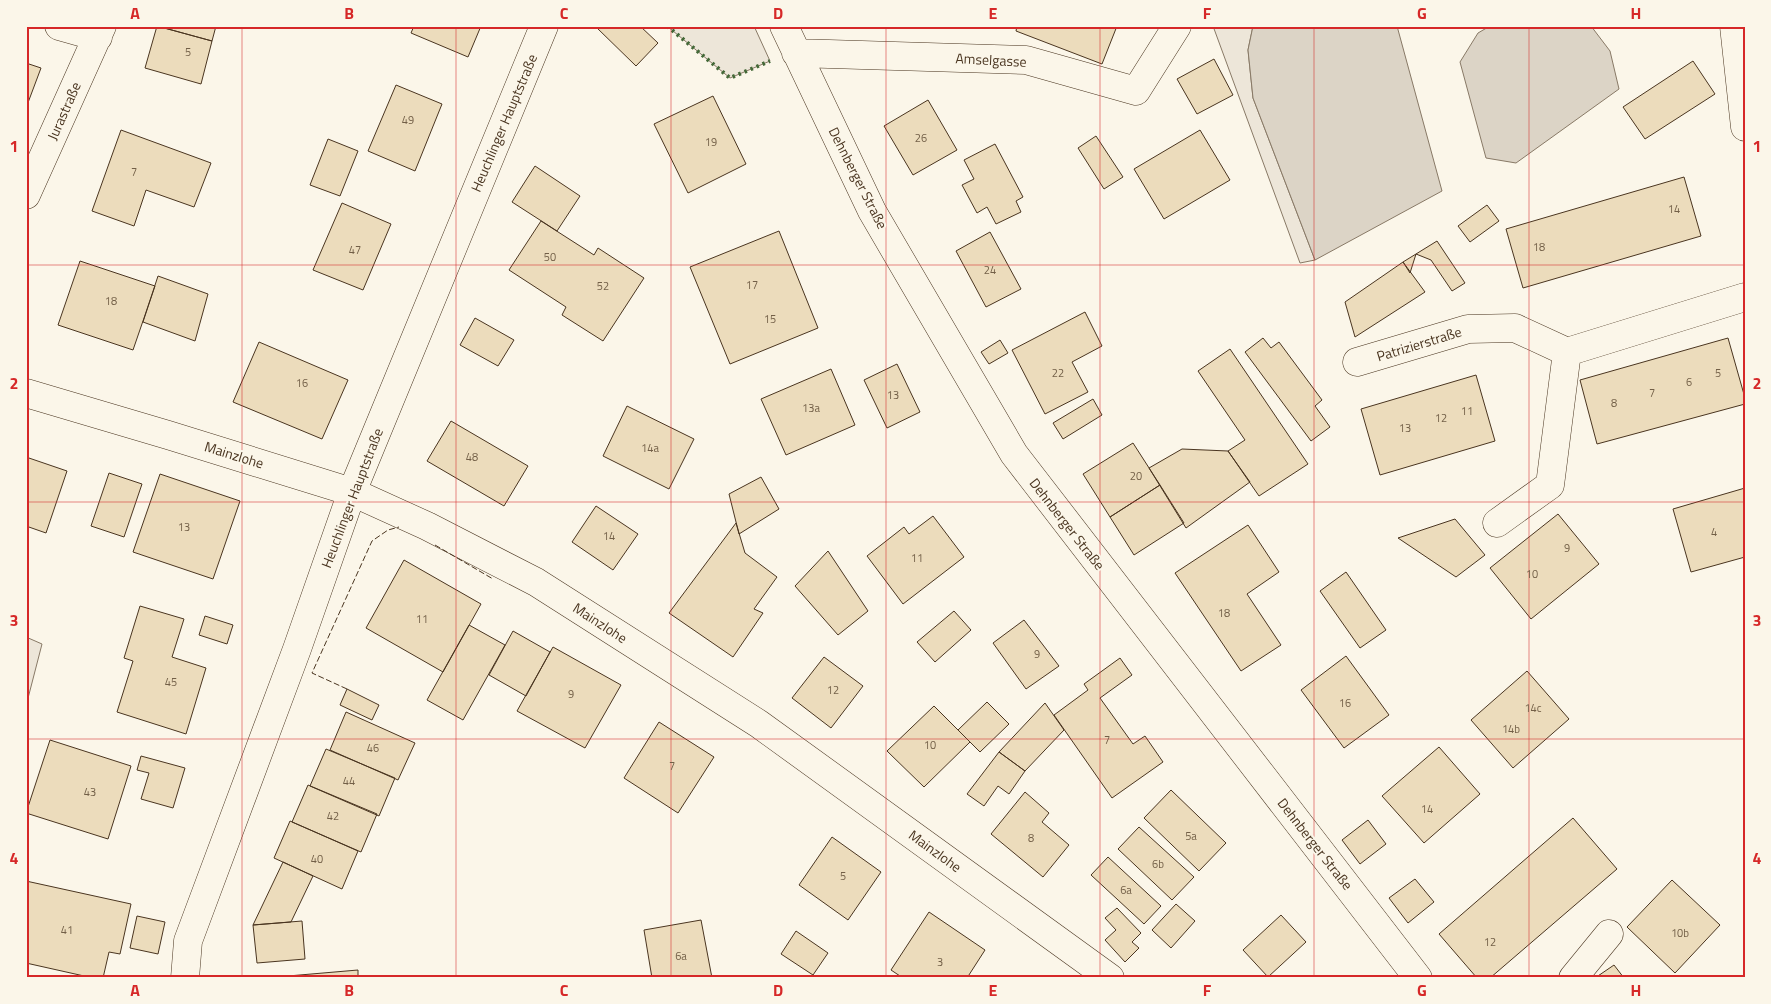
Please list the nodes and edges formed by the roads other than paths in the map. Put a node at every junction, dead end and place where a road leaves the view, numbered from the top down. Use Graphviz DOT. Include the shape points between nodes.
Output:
graph roads {
  1 [pos="58,26"];
  2 [pos="544,26"];
  3 [pos="784,26"];
  4 [pos="1177,26"];
  5 [pos="1734,26"];
  6 [pos="100,32"];
  7 [pos="796,53"];
  8 [pos="1745,127"];
  9 [pos="26,195"];
  10 [pos="1745,296"];
  11 [pos="1567,352"];
  12 [pos="1357,362"];
  13 [pos="26,393"];
  14 [pos="352,492"];
  15 [pos="1496,523"];
  16 [pos="1609,934"];
  17 [pos="185,978"];
  18 [pos="1110,978"];
  19 [pos="1418,978"];
  20 [pos="1573,978"];
  1 -- 6 [label="street"];
  2 -- 14 [label="street, Heuchlinger Hauptstraße"];
  3 -- 7 [label="street, Dehnberger Straße"];
  4 -- 7 [label="street, Amselgasse" via="1136,91 1026,60"];
  5 -- 8 [label="street"];
  6 -- 9 [label="street, Jurastraße"];
  7 -- 19 [label="street, Dehnberger Straße" via="872,211 1014,454"];
  10 -- 11 [label="street"];
  11 -- 12 [label="street, Patrizierstraße" via="1515,328 1468,329"];
  11 -- 15 [label="street" via="1550,485"];
  13 -- 14 [label="street, Mainzlohe"];
  14 -- 17 [label="street, Heuchlinger Hauptstraße" via="188,942"];
  14 -- 18 [label="street, Mainzlohe" via="536,582 759,724"];
  16 -- 20 [label="street"];
}
